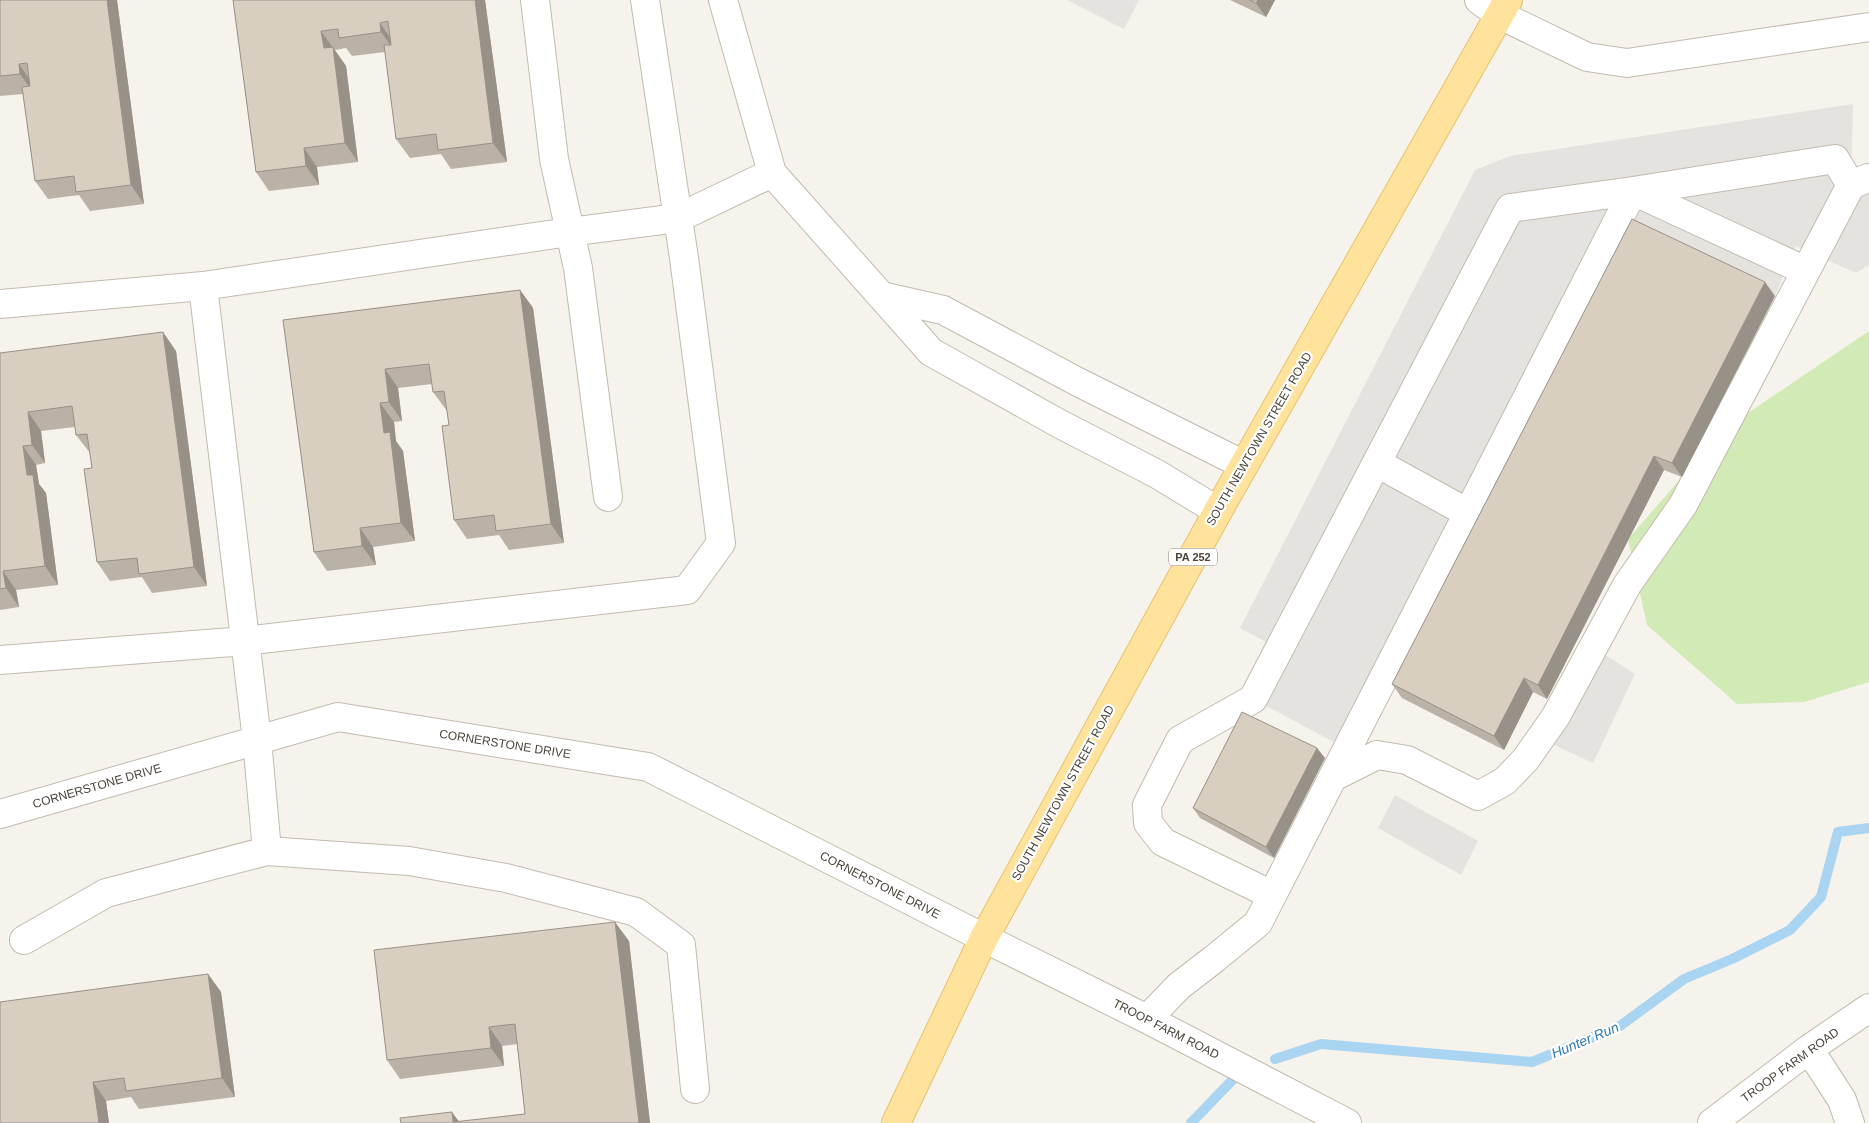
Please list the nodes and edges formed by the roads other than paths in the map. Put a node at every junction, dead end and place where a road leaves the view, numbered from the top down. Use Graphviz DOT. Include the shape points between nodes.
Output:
graph roads {
  1 [pos="535,0"];
  2 [pos="645,0"];
  3 [pos="723,0"];
  4 [pos="1495,5"];
  5 [pos="1869,27"];
  6 [pos="772,172"];
  7 [pos="1860,181"];
  8 [pos="1633,191"];
  9 [pos="678,218"];
  10 [pos="569,232"];
  11 [pos="1806,271"];
  12 [pos="203,286"];
  13 [pos="881,296"];
  14 [pos="0,304"];
  15 [pos="1377,464"];
  16 [pos="1244,465"];
  17 [pos="608,497"];
  18 [pos="1218,511"];
  19 [pos="1468,513"];
  20 [pos="245,641"];
  21 [pos="0,660"];
  22 [pos="257,740"];
  23 [pos="1332,777"];
  24 [pos="0,814"];
  25 [pos="267,851"];
  26 [pos="1272,895"];
  27 [pos="984,938"];
  28 [pos="24,940"];
  29 [pos="1869,1008"];
  30 [pos="1147,1019"];
  31 [pos="1809,1049"];
  32 [pos="695,1089"];
  33 [pos="896,1123"];
  34 [pos="1347,1123"];
  35 [pos="1712,1123"];
  36 [pos="1850,1123"];
  1 -- 10 [label="street" via="554,159"];
  2 -- 9 [label="street"];
  3 -- 6 [label="street"];
  4 -- 5 [label="street" via="1587,57 1627,63"];
  4 -- 16 [label="main road, SOUTH NEWTOWN STREET ROAD / PA 252"];
  6 -- 9 [label="street"];
  6 -- 13 [label="street"];
  7 -- 8 [label="street" via="1835,159"];
  7 -- 11 [label="street"];
  8 -- 11 [label="street"];
  8 -- 15 [label="street" via="1510,208"];
  8 -- 19 [label="street"];
  9 -- 10 [label="street"];
  9 -- 20 [label="street" via="721,543 687,590"];
  10 -- 12 [label="street"];
  10 -- 17 [label="street" via="578,268"];
  11 -- 23 [label="street" via="1683,505 1628,585 1556,716 1526,759 1505,781 1478,796 1407,760 1378,755"];
  12 -- 14 [label="street"];
  12 -- 20 [label="street"];
  13 -- 16 [label="street" via="944,310"];
  13 -- 18 [label="street" via="931,352 1157,474"];
  15 -- 19 [label="street"];
  15 -- 26 [label="street" via="1253,699 1180,740 1147,805 1148,823 1163,842"];
  16 -- 18 [label="main road, SOUTH NEWTOWN STREET ROAD / PA 252"];
  18 -- 27 [label="main road, SOUTH NEWTOWN STREET ROAD / PA 252"];
  19 -- 23 [label="street"];
  20 -- 21 [label="street"];
  20 -- 22 [label="street"];
  22 -- 24 [label="street, CORNERSTONE DRIVE"];
  22 -- 25 [label="street"];
  22 -- 27 [label="street, CORNERSTONE DRIVE" via="338,717 648,767"];
  23 -- 26 [label="street"];
  25 -- 28 [label="street" via="106,893"];
  25 -- 32 [label="street" via="409,861 506,878 636,912 681,945"];
  26 -- 30 [label="street" via="1258,923 1179,986"];
  27 -- 30 [label="street, TROOP FARM ROAD"];
  27 -- 33 [label="main road, SOUTH NEWTOWN STREET ROAD / PA 252"];
  29 -- 31 [label="street, TROOP FARM ROAD"];
  30 -- 34 [label="street, TROOP FARM ROAD"];
  31 -- 35 [label="street, TROOP FARM ROAD"];
  31 -- 36 [label="street" via="1842,1100"];
}
